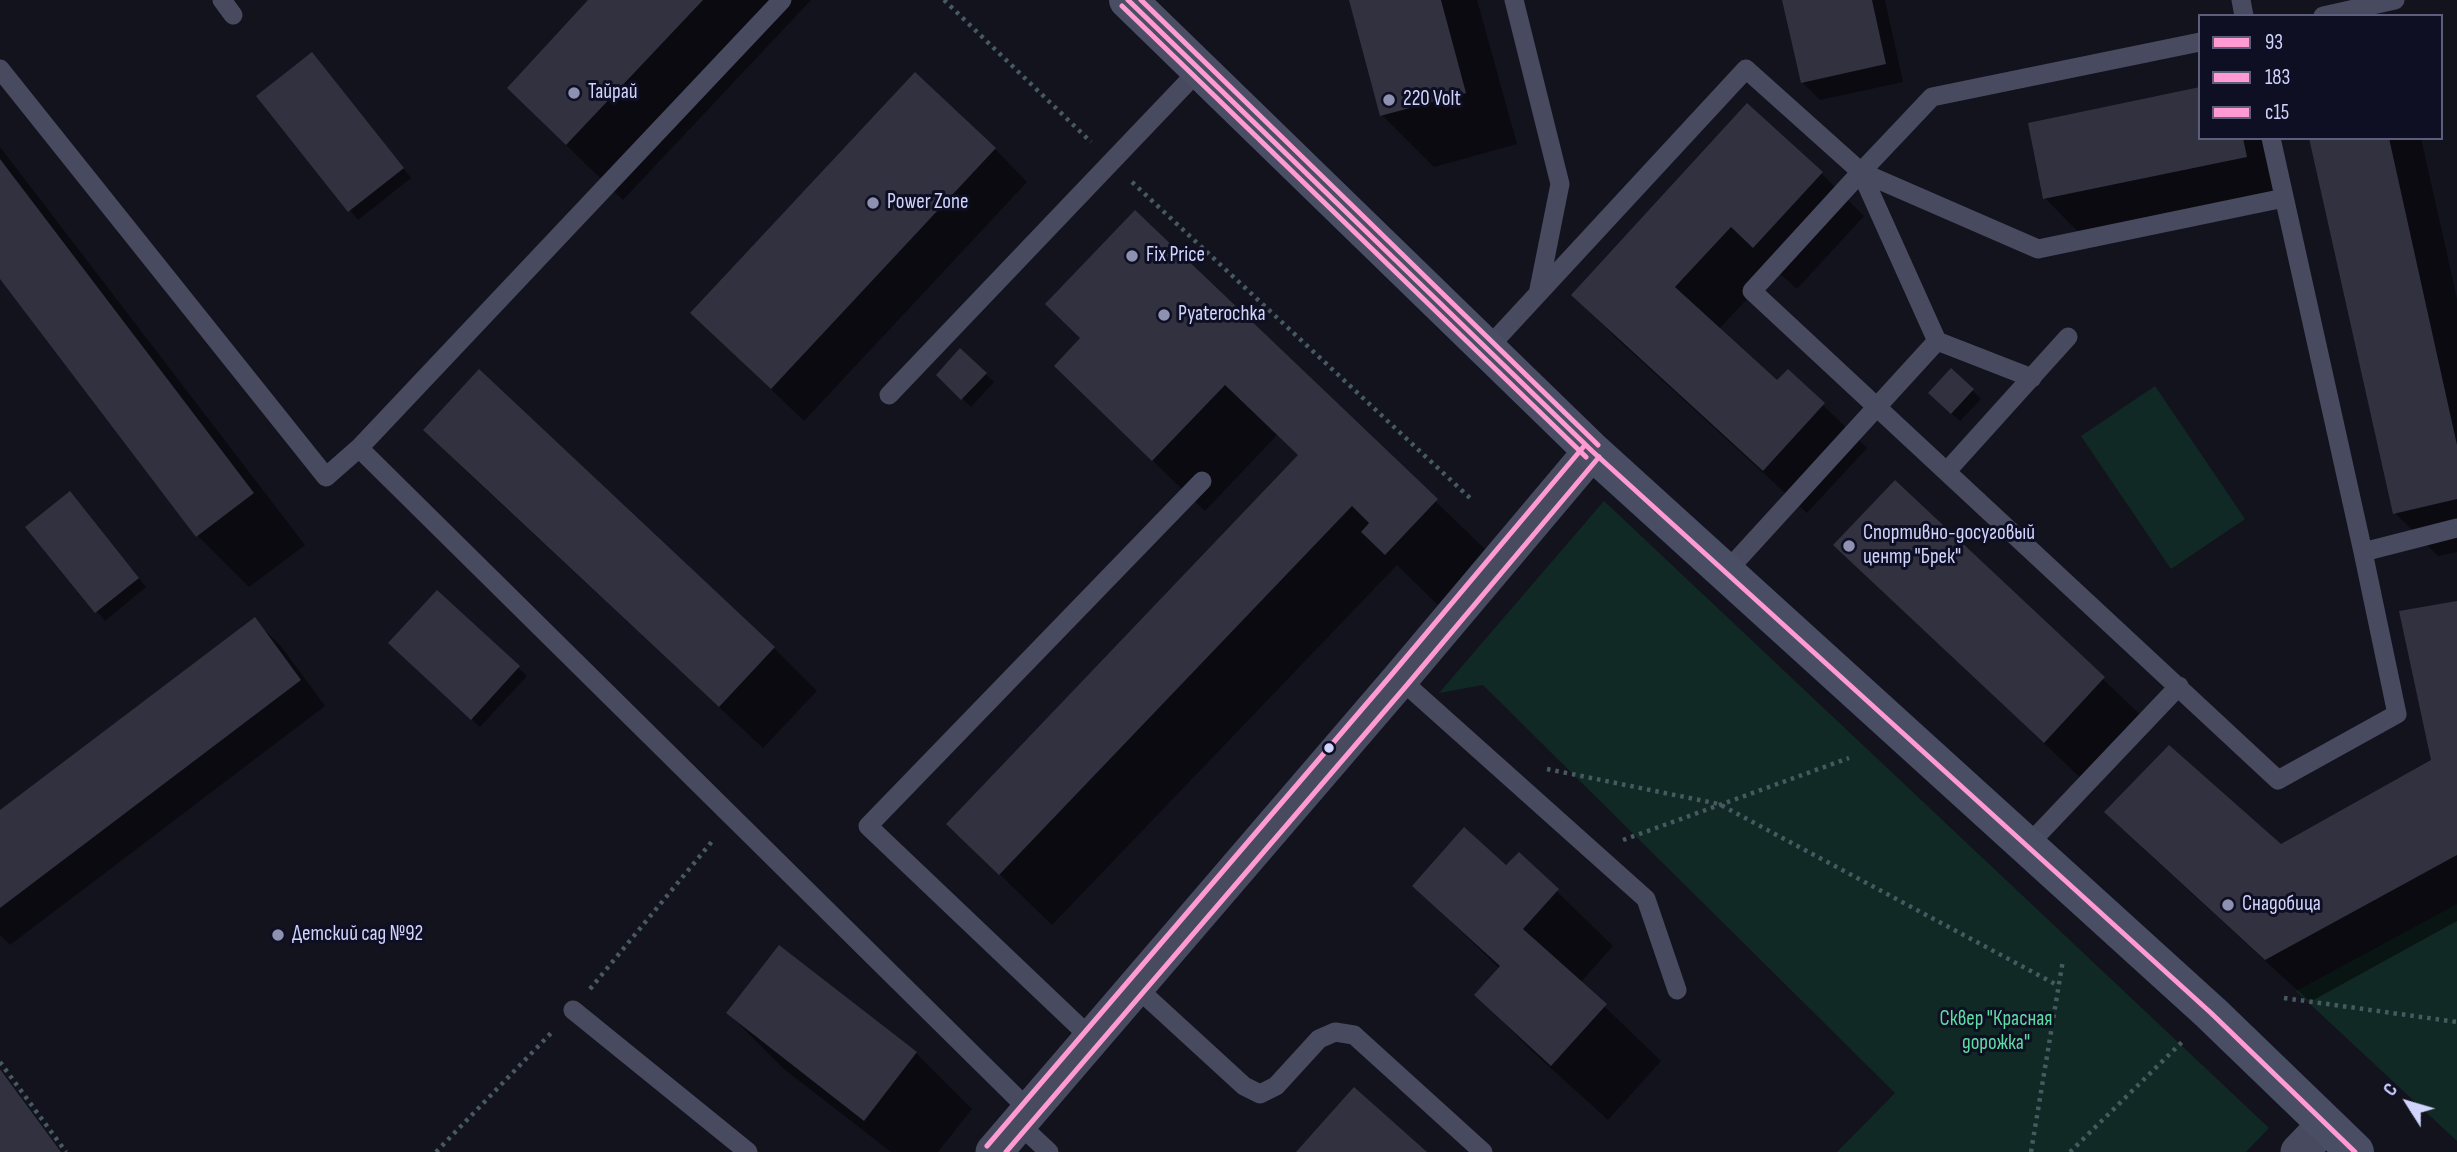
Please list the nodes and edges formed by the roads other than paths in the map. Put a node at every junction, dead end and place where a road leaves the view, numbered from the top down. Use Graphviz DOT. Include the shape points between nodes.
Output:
graph roads {
  1 [pos="782,0"];
  2 [pos="1128,0"];
  3 [pos="1514,0"];
  4 [pos="2395,0"];
  5 [pos="2332,14"];
  6 [pos="2198,42"];
  7 [pos="0,69"];
  8 [pos="1200,69"];
  9 [pos="2271,140"];
  10 [pos="1861,172"];
  11 [pos="2284,198"];
  12 [pos="1537,295"];
  13 [pos="2068,337"];
  14 [pos="1937,341"];
  15 [pos="1486,349"];
  16 [pos="2032,378"];
  17 [pos="890,395"];
  18 [pos="1877,406"];
  19 [pos="359,448"];
  20 [pos="1592,451"];
  21 [pos="1947,471"];
  22 [pos="1202,481"];
  23 [pos="2457,528"];
  24 [pos="2363,552"];
  25 [pos="1726,572"];
  26 [pos="1400,679"];
  27 [pos="2179,686"];
  28 [pos="2027,846"];
  29 [pos="1136,987"];
  30 [pos="1678,990"];
  31 [pos="573,1010"];
  32 [pos="1092,1039"];
  33 [pos="1025,1117"];
  34 [pos="2326,1124"];
  35 [pos="748,1152"];
  36 [pos="994,1152"];
  37 [pos="1049,1152"];
  38 [pos="1483,1152"];
  39 [pos="2299,1152"];
  40 [pos="2355,1152"];
  1 -- 19 [label="lane"];
  2 -- 8 [label="main road"];
  3 -- 12 [label="lane" via="1560,184"];
  4 -- 5 [label="lane"];
  6 -- 10 [label="lane" via="1932,97"];
  7 -- 19 [label="lane" via="326,477"];
  8 -- 15 [label="main road"];
  8 -- 17 [label="lane"];
  9 -- 11 [label="lane"];
  10 -- 11 [label="lane" via="2038,249"];
  10 -- 12 [label="lane" via="1746,69"];
  10 -- 14 [label="lane"];
  10 -- 18 [label="lane" via="1752,291"];
  11 -- 24 [label="lane"];
  12 -- 15 [label="lane"];
  13 -- 16 [label="lane"];
  14 -- 16 [label="lane"];
  14 -- 18 [label="lane"];
  15 -- 20 [label="main road"];
  16 -- 21 [label="lane"];
  18 -- 21 [label="lane"];
  18 -- 25 [label="lane"];
  19 -- 33 [label="lane"];
  20 -- 25 [label="main road"];
  20 -- 26 [label="street"];
  21 -- 27 [label="lane"];
  22 -- 32 [label="lane" via="869,826"];
  23 -- 24 [label="lane"];
  24 -- 27 [label="lane" via="2397,714 2278,780"];
  25 -- 28 [label="main road"];
  26 -- 29 [label="street"];
  26 -- 30 [label="lane" via="1646,900"];
  27 -- 28 [label="lane"];
  28 -- 34 [label="main road"];
  29 -- 32 [label="street"];
  29 -- 38 [label="lane" via="1244,1086 1260,1094 1276,1086 1320,1039 1335,1032 1354,1035"];
  31 -- 35 [label="lane"];
  32 -- 33 [label="street"];
  33 -- 36 [label="street"];
  33 -- 37 [label="lane"];
  34 -- 39 [label="street"];
  34 -- 40 [label="main road"];
}
